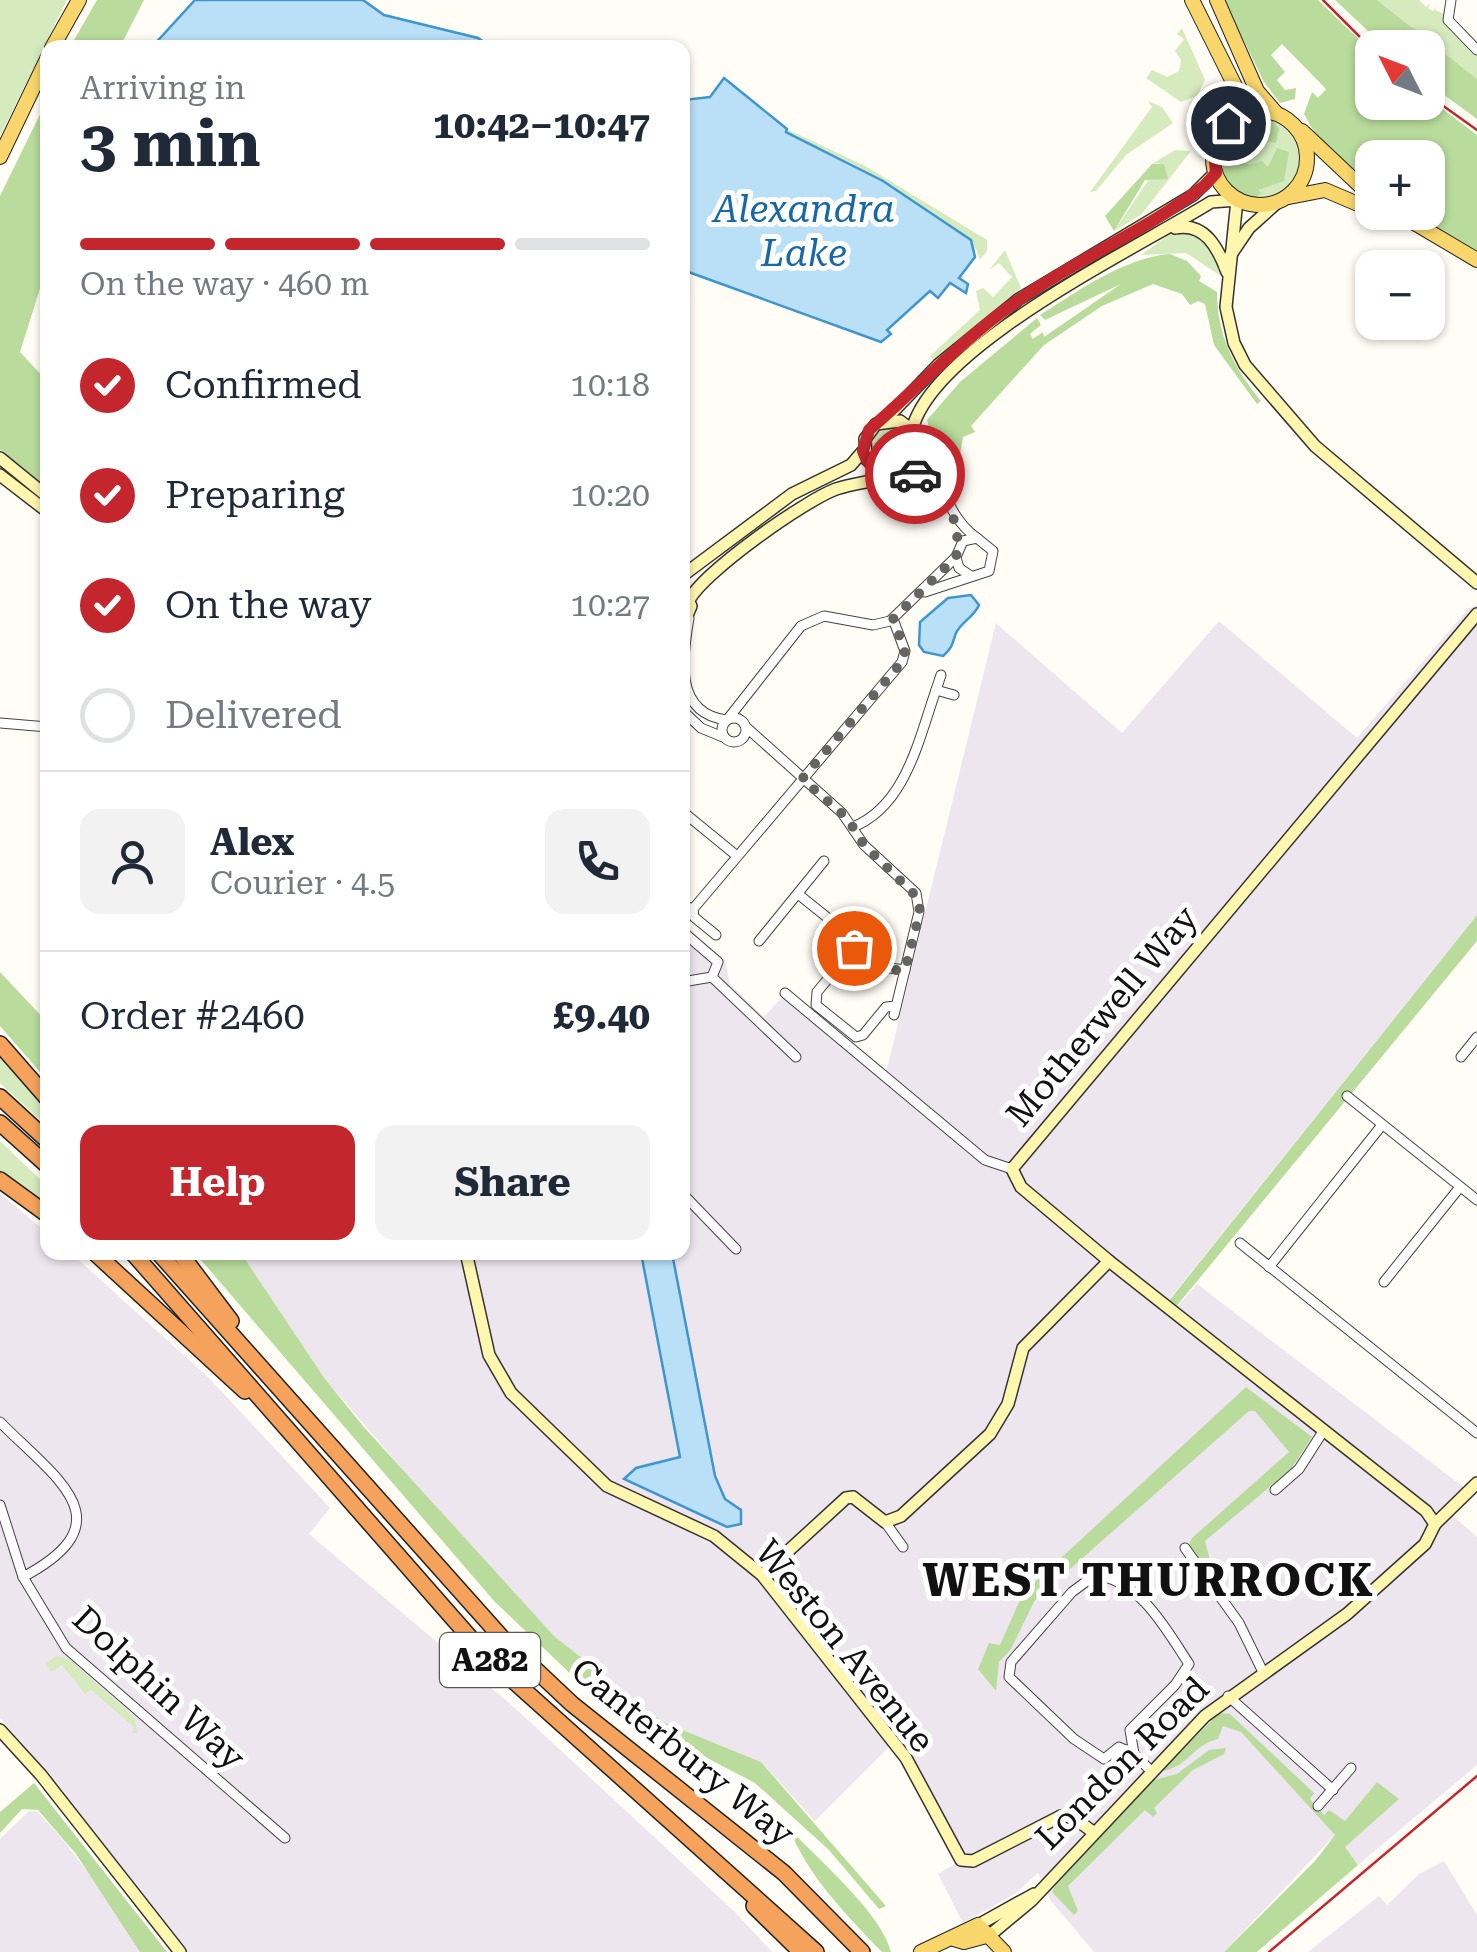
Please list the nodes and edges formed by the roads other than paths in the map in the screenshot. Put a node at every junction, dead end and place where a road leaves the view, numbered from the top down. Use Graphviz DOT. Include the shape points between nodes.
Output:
graph roads {
  1 [pos="79,0"];
  2 [pos="1192,0"];
  3 [pos="1217,0"];
  4 [pos="1451,0"];
  5 [pos="56,40"];
  6 [pos="1477,50"];
  7 [pos="40,73"];
  8 [pos="1276,113"];
  9 [pos="1228,123"];
  10 [pos="1297,128"];
  11 [pos="0,158"];
  12 [pos="1216,173"];
  13 [pos="1355,182"];
  14 [pos="1237,200"];
  15 [pos="1282,200"];
  16 [pos="1355,203"];
  17 [pos="1166,230"];
  18 [pos="1421,231"];
  19 [pos="1230,256"];
  20 [pos="1477,260"];
  21 [pos="1227,273"];
  22 [pos="885,420"];
  23 [pos="912,430"];
  24 [pos="919,446"];
  25 [pos="863,451"];
  26 [pos="0,458"];
  27 [pos="903,473"];
  28 [pos="886,475"];
  29 [pos="3,478"];
  30 [pos="40,490"];
  31 [pos="946,501"];
  32 [pos="40,506"];
  33 [pos="977,538"];
  34 [pos="957,552"];
  35 [pos="690,570"];
  36 [pos="971,576"];
  37 [pos="1477,583"];
  38 [pos="690,591"];
  39 [pos="922,593"];
  40 [pos="1477,614"];
  41 [pos="893,619"];
  42 [pos="941,675"];
  43 [pos="749,690"];
  44 [pos="936,690"];
  45 [pos="954,695"];
  46 [pos="690,696"];
  47 [pos="690,718"];
  48 [pos="728,720"];
  49 [pos="0,723"];
  50 [pos="744,724"];
  51 [pos="40,726"];
  52 [pos="725,738"];
  53 [pos="738,742"];
  54 [pos="762,746"];
  55 [pos="802,779"];
  56 [pos="690,817"];
  57 [pos="853,827"];
  58 [pos="737,856"];
  59 [pos="824,861"];
  60 [pos="798,894"];
  61 [pos="690,905"];
  62 [pos="690,910"];
  63 [pos="716,935"];
  64 [pos="690,938"];
  65 [pos="760,941"];
  66 [pos="858,943"];
  67 [pos="905,970"];
  68 [pos="712,977"];
  69 [pos="690,981"];
  70 [pos="786,994"];
  71 [pos="1477,1037"];
  72 [pos="0,1044"];
  73 [pos="796,1057"];
  74 [pos="1461,1057"];
  75 [pos="40,1090"];
  76 [pos="1347,1096"];
  77 [pos="0,1098"];
  78 [pos="0,1122"];
  79 [pos="1382,1125"];
  80 [pos="40,1134"];
  81 [pos="40,1159"];
  82 [pos="1012,1169"];
  83 [pos="0,1180"];
  84 [pos="1460,1187"];
  85 [pos="1477,1200"];
  86 [pos="690,1202"];
  87 [pos="40,1210"];
  88 [pos="1240,1243"];
  89 [pos="736,1249"];
  90 [pos="103,1260"];
  91 [pos="139,1260"];
  92 [pos="165,1260"];
  93 [pos="185,1260"];
  94 [pos="468,1260"];
  95 [pos="1109,1261"];
  96 [pos="1270,1266"];
  97 [pos="1384,1282"];
  98 [pos="268,1373"];
  99 [pos="278,1420"];
  100 [pos="0,1422"];
  101 [pos="1324,1430"];
  102 [pos="1477,1432"];
  103 [pos="1477,1483"];
  104 [pos="1275,1490"];
  105 [pos="0,1505"];
  106 [pos="884,1522"];
  107 [pos="1435,1524"];
  108 [pos="902,1548"];
  109 [pos="1185,1548"];
  110 [pos="762,1575"];
  111 [pos="23,1577"];
  112 [pos="1263,1672"];
  113 [pos="1228,1696"];
  114 [pos="0,1730"];
  115 [pos="1134,1754"];
  116 [pos="1351,1768"];
  117 [pos="1151,1771"];
  118 [pos="1333,1790"];
  119 [pos="1318,1806"];
  120 [pos="1093,1832"];
  121 [pos="285,1838"];
  122 [pos="728,1876"];
  123 [pos="984,1930"];
  124 [pos="180,1952"];
  125 [pos="801,1952"];
  126 [pos="816,1952"];
  127 [pos="862,1952"];
  128 [pos="922,1952"];
  129 [pos="1004,1952"];
  1 -- 5 [label="main road"];
  2 -- 9 [label="main road" via="1236,88"];
  3 -- 8 [label="main road" via="1257,91"];
  4 -- 6 [label="street" via="1448,20"];
  7 -- 11 [label="main road"];
  8 -- 9 [label="main road" via="1255,111"];
  8 -- 10 [label="main road"];
  9 -- 12 [label="main road" via="1214,148"];
  10 -- 13 [label="main road"];
  10 -- 15 [label="main road" via="1308,162 1300,183"];
  12 -- 14 [label="main road"];
  12 -- 22 [label="street" via="1193,195 1002,312"];
  14 -- 15 [label="main road"];
  14 -- 17 [label="street" via="1211,202"];
  14 -- 19 [label="street"];
  15 -- 16 [label="main road" via="1325,190"];
  15 -- 19 [label="street" via="1249,228"];
  17 -- 21 [label="street" via="1183,226 1211,240"];
  17 -- 23 [label="street" via="1055,292 997,334 928,398"];
  18 -- 20 [label="main road"];
  19 -- 21 [label="street"];
  21 -- 37 [label="street" via="1234,342 1280,408 1315,446"];
  22 -- 23 [label="street"];
  22 -- 25 [label="street" via="869,430"];
  23 -- 24 [label="street"];
  24 -- 27 [label="street"];
  24 -- 31 [label="street"];
  25 -- 28 [label="street" via="870,466"];
  25 -- 35 [label="street"];
  26 -- 30 [label="street"];
  27 -- 28 [label="street"];
  27 -- 31 [label="street" via="922,476"];
  28 -- 38 [label="street" via="829,492 794,512"];
  29 -- 32 [label="street"];
  31 -- 33 [label="street"];
  31 -- 34 [label="street"];
  33 -- 34 [label="street"];
  33 -- 36 [label="street" via="990,545 994,562 986,573"];
  34 -- 36 [label="street" via="959,568"];
  34 -- 39 [label="street"];
  36 -- 39 [label="street"];
  39 -- 41 [label="street"];
  40 -- 82 [label="street, Motherwell Way"];
  41 -- 43 [label="street" via="873,625 836,616 808,621"];
  41 -- 55 [label="street" via="905,651 902,662"];
  42 -- 44 [label="street"];
  43 -- 48 [label="street"];
  43 -- 50 [label="street"];
  44 -- 45 [label="street"];
  44 -- 57 [label="street" via="904,780 874,815"];
  46 -- 48 [label="street" via="699,710"];
  47 -- 52 [label="street"];
  48 -- 50 [label="street"];
  48 -- 52 [label="street"];
  49 -- 51 [label="street"];
  50 -- 53 [label="street"];
  50 -- 54 [label="street"];
  52 -- 53 [label="street"];
  53 -- 54 [label="street"];
  54 -- 55 [label="street"];
  55 -- 57 [label="street"];
  55 -- 58 [label="street"];
  56 -- 58 [label="street"];
  57 -- 67 [label="street" via="918,898"];
  58 -- 61 [label="street"];
  59 -- 60 [label="street"];
  60 -- 65 [label="street"];
  60 -- 66 [label="street"];
  62 -- 63 [label="street"];
  64 -- 68 [label="street" via="718,962"];
  66 -- 67 [label="street" via="892,970"];
  66 -- 67 [label="street" via="817,992 816,1006 856,1037 886,1007 895,1010"];
  68 -- 69 [label="street"];
  68 -- 73 [label="street"];
  70 -- 82 [label="street" via="985,1160"];
  71 -- 74 [label="street"];
  72 -- 75 [label="highway"];
  76 -- 79 [label="street"];
  77 -- 80 [label="highway"];
  78 -- 81 [label="highway"];
  79 -- 84 [label="street"];
  79 -- 96 [label="street"];
  82 -- 95 [label="street, Motherwell Way" via="1021,1187"];
  83 -- 87 [label="highway"];
  84 -- 85 [label="street"];
  84 -- 97 [label="street"];
  86 -- 89 [label="street"];
  88 -- 96 [label="street"];
  90 -- 99 [label="highway"];
  91 -- 99 [label="highway, A282"];
  92 -- 98 [label="highway, A282"];
  93 -- 98 [label="highway"];
  94 -- 110 [label="street, Weston Avenue" via="489,1355 511,1393 606,1486 714,1536"];
  95 -- 101 [label="street, Motherwell Way"];
  95 -- 106 [label="street" via="1024,1348 1008,1404 990,1434 901,1516"];
  96 -- 102 [label="street"];
  98 -- 127 [label="highway, Canterbury Way / A282" via="503,1639 572,1704 784,1873"];
  99 -- 122 [label="highway, Canterbury Way / A282" via="487,1657"];
  100 -- 111 [label="street" via="67,1490 78,1516 65,1552"];
  101 -- 104 [label="street" via="1300,1470"];
  101 -- 107 [label="street, Motherwell Way"];
  103 -- 107 [label="street, London Road"];
  105 -- 111 [label="street, Dolphin Way"];
  106 -- 108 [label="street"];
  106 -- 110 [label="street" via="846,1498"];
  107 -- 112 [label="street, London Road" via="1426,1544 1358,1604"];
  109 -- 112 [label="street" via="1240,1622"];
  110 -- 120 [label="street, Weston Avenue" via="906,1758 961,1860 973,1861 1061,1816"];
  111 -- 121 [label="street, Dolphin Way" via="66,1648"];
  112 -- 113 [label="street, London Road"];
  113 -- 117 [label="street, London Road"];
  113 -- 118 [label="street"];
  114 -- 124 [label="street"];
  115 -- 115 [label="street" via="1119,1747 1104,1759 1010,1676 1011,1662 1095,1575 1134,1590 1189,1664 1130,1730"];
  115 -- 117 [label="street"];
  116 -- 118 [label="street"];
  117 -- 120 [label="street, London Road"];
  118 -- 119 [label="street"];
  120 -- 123 [label="street, London Road" via="1034,1894"];
  122 -- 125 [label="highway, Canterbury Way / A282"];
  122 -- 126 [label="highway, Canterbury Way / A282"];
  123 -- 128 [label="main road, London Road"];
  123 -- 129 [label="main road"];
}
